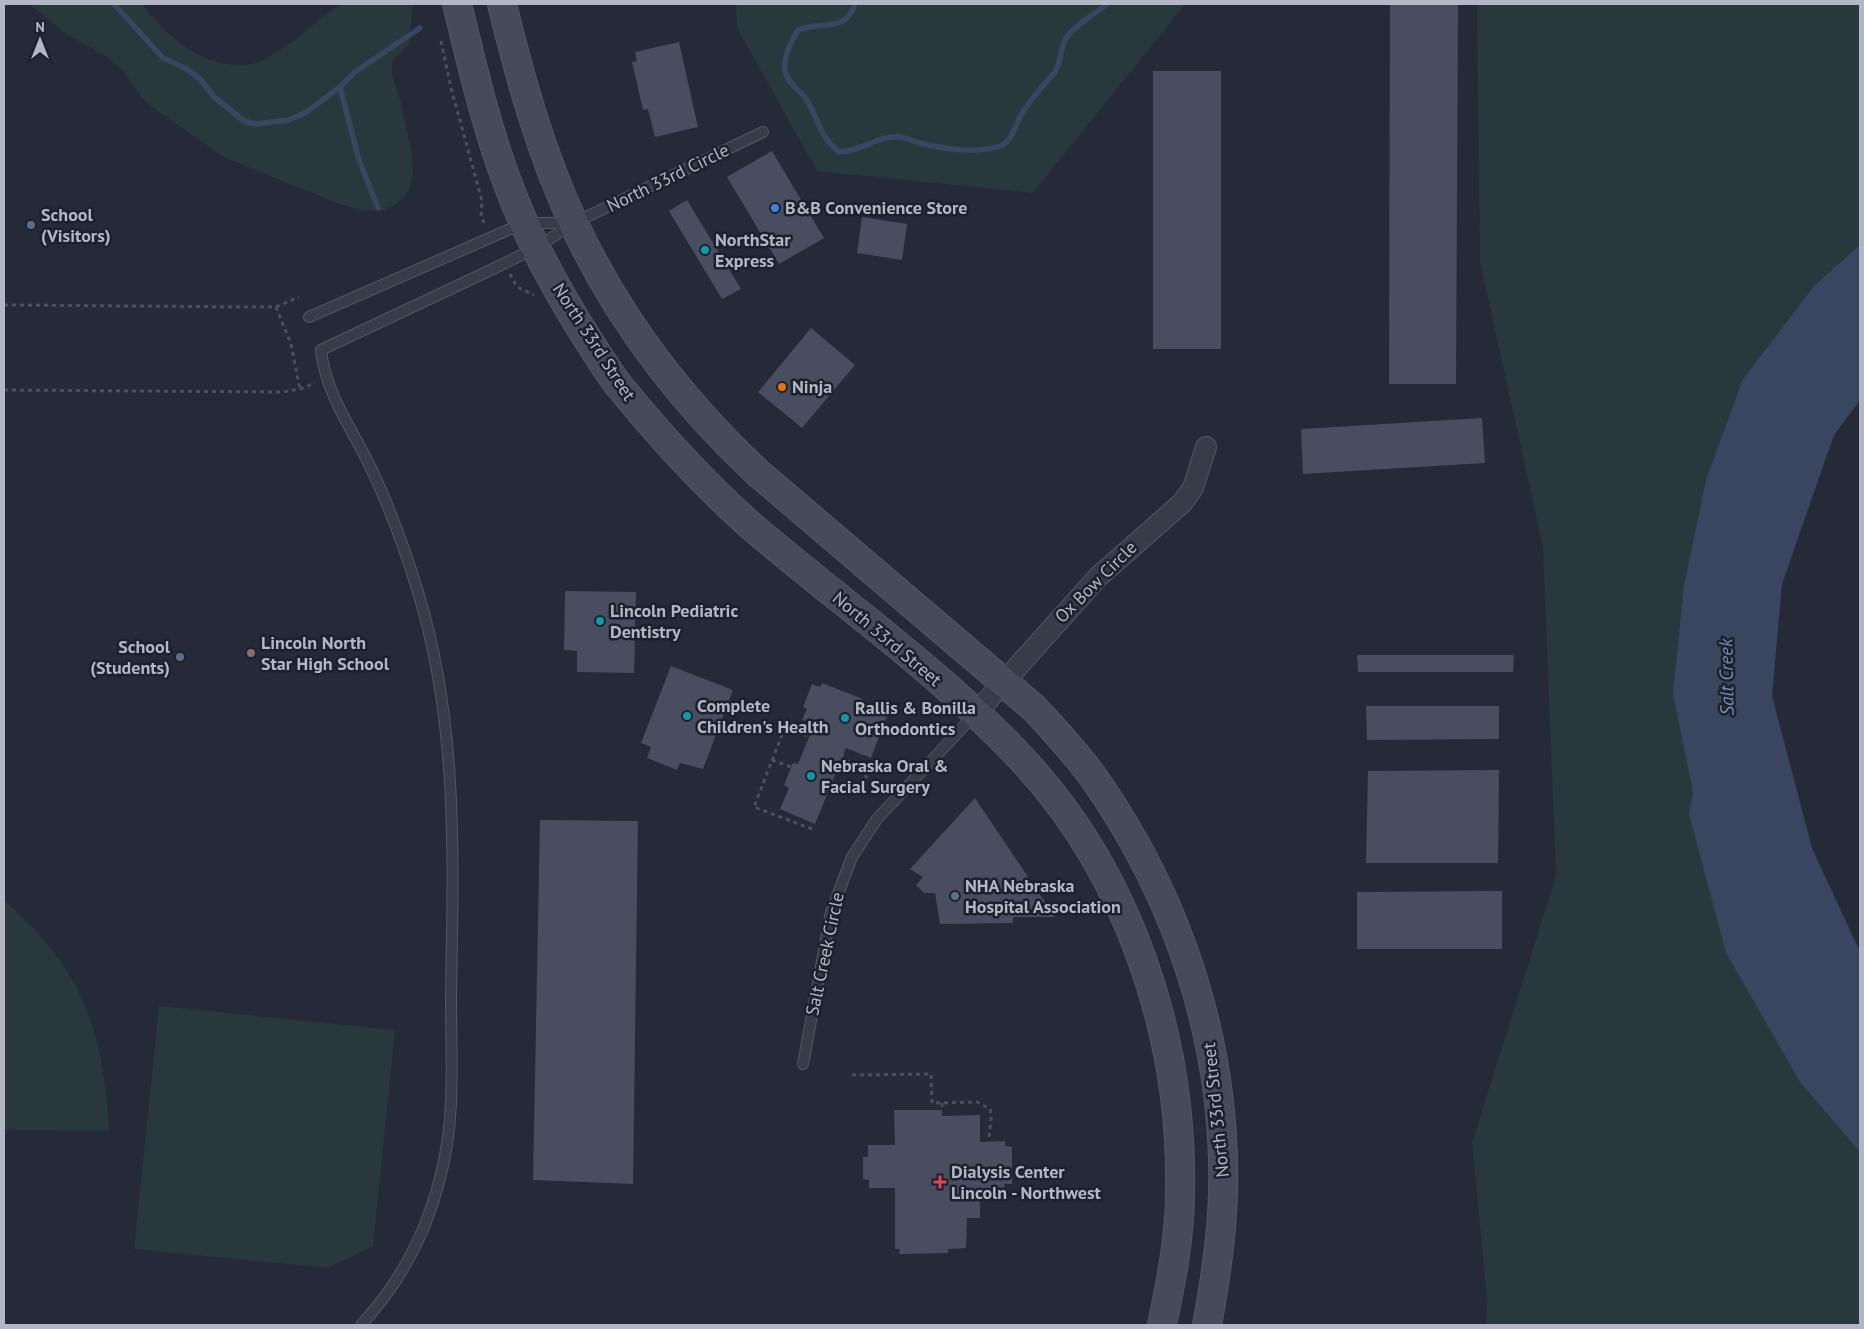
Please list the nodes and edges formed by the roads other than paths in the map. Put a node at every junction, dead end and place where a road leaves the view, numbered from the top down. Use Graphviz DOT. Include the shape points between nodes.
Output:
graph roads {
  1 [pos="457,4"];
  2 [pos="502,4"];
  3 [pos="763,132"];
  4 [pos="524,223"];
  5 [pos="574,223"];
  6 [pos="536,248"];
  7 [pos="310,317"];
  8 [pos="1206,447"];
  9 [pos="1004,681"];
  10 [pos="976,713"];
  11 [pos="802,1064"];
  12 [pos="361,1325"];
  13 [pos="1162,1325"];
  14 [pos="1207,1325"];
  1 -- 4 [label="main road, North 33rd Street" via="495,148"];
  2 -- 5 [label="main road, North 33rd Street" via="526,97"];
  3 -- 5 [label="lane, North 33rd Circle"];
  4 -- 5 [label="lane, North 33rd Circle"];
  4 -- 6 [label="main road, North 33rd Street"];
  4 -- 7 [label="lane"];
  5 -- 6 [label="lane, North 33rd Circle"];
  5 -- 9 [label="main road, North 33rd Street" via="608,287 650,352 725,443"];
  6 -- 10 [label="main road, North 33rd Street" via="568,307 616,382 695,472 747,522"];
  6 -- 12 [label="lane, North 33rd Circle" via="321,350 326,378 384,500 418,593 439,678 452,790 450,1100 446,1152 434,1201 414,1252 387,1294"];
  8 -- 9 [label="street, Ox Bow Circle" via="1193,488 1182,503 1098,577"];
  9 -- 10 [label="street, Ox Bow Circle"];
  9 -- 14 [label="main road, North 33rd Street" via="1070,746 1096,781 1143,860 1184,947 1216,1075 1222,1146 1222,1221"];
  10 -- 11 [label="lane, Salt Creek Circle" via="877,819 852,856 831,912"];
  10 -- 13 [label="main road, North 33rd Street" via="1043,782 1067,814 1110,887 1148,976 1172,1069 1177,1112 1180,1192 1176,1242"];
}
